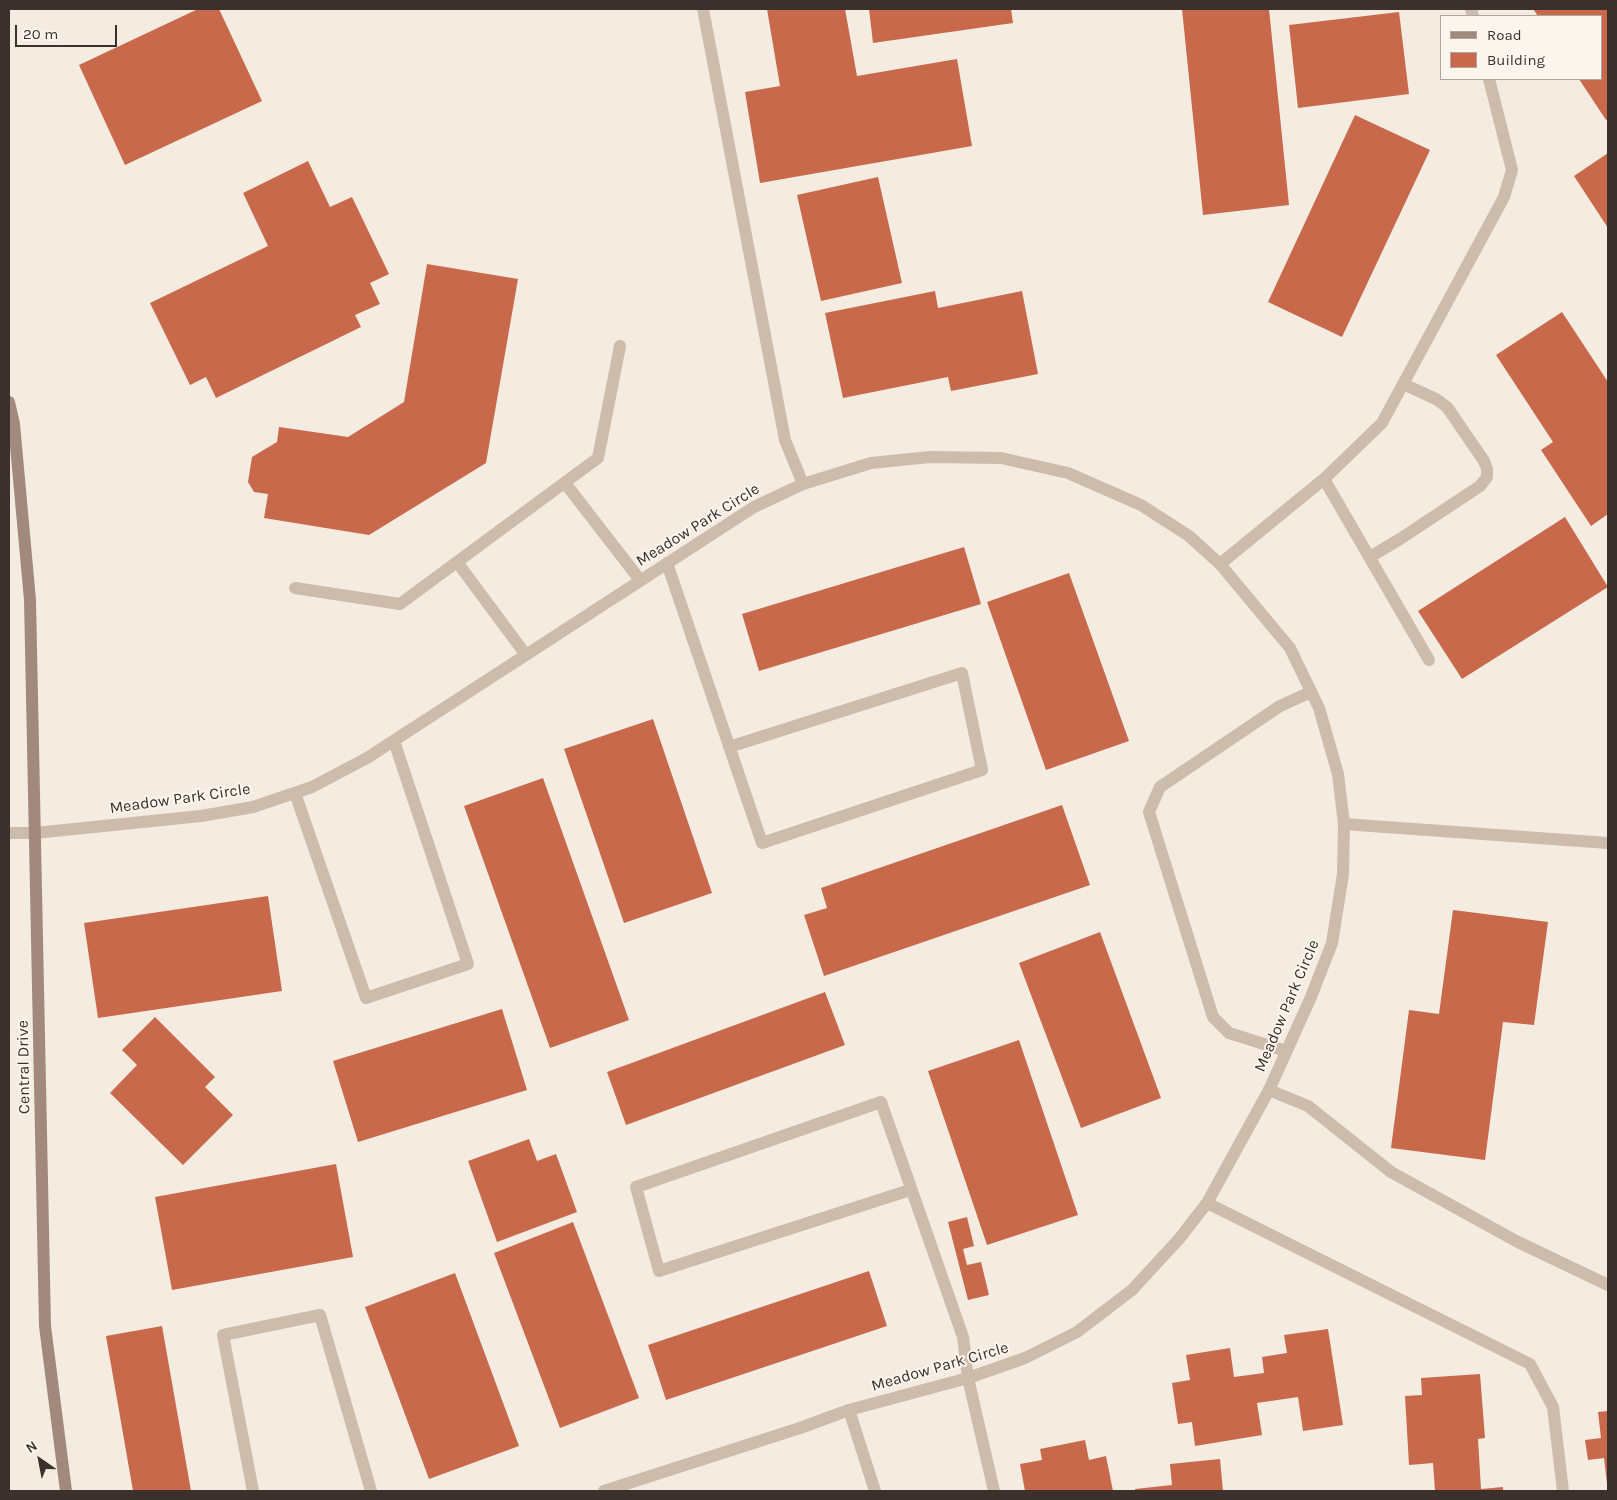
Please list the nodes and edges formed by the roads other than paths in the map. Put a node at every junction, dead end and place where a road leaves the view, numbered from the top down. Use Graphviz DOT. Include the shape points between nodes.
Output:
graph roads {
  1 [pos="703,9"];
  2 [pos="1489,80"];
  3 [pos="620,346"];
  4 [pos="1403,384"];
  5 [pos="9,403"];
  6 [pos="1324,479"];
  7 [pos="565,483"];
  8 [pos="803,484"];
  9 [pos="1370,557"];
  10 [pos="456,562"];
  11 [pos="667,563"];
  12 [pos="1220,564"];
  13 [pos="640,580"];
  14 [pos="295,588"];
  15 [pos="526,655"];
  16 [pos="1429,660"];
  17 [pos="1311,692"];
  18 [pos="394,741"];
  19 [pos="729,747"];
  20 [pos="295,793"];
  21 [pos="1344,824"];
  22 [pos="9,833"];
  23 [pos="35,833"];
  24 [pos="1608,843"];
  25 [pos="1286,1052"];
  26 [pos="1269,1090"];
  27 [pos="910,1190"];
  28 [pos="1207,1203"];
  29 [pos="1608,1285"];
  30 [pos="968,1378"];
  31 [pos="849,1410"];
  32 [pos="66,1491"];
  33 [pos="253,1491"];
  34 [pos="371,1491"];
  35 [pos="604,1491"];
  36 [pos="875,1491"];
  37 [pos="994,1491"];
  38 [pos="1563,1491"];
  1 -- 8 [label="street" via="785,440"];
  2 -- 4 [label="street" via="1512,170 1504,197"];
  3 -- 7 [label="street" via="598,458"];
  4 -- 6 [label="street" via="1382,423"];
  4 -- 9 [label="street" via="1447,407 1484,461 1488,477 1480,486"];
  5 -- 23 [label="main road, Central Drive" via="14,424 30,600"];
  6 -- 9 [label="street"];
  6 -- 12 [label="street"];
  7 -- 10 [label="street"];
  7 -- 13 [label="street"];
  8 -- 11 [label="street, Meadow Park Circle" via="754,506"];
  8 -- 12 [label="street, Meadow Park Circle" via="871,463 930,457 1001,458 1068,473 1140,505 1188,536"];
  9 -- 16 [label="street"];
  10 -- 14 [label="street" via="400,604"];
  10 -- 15 [label="street"];
  11 -- 13 [label="street, Meadow Park Circle"];
  11 -- 19 [label="street"];
  12 -- 17 [label="street, Meadow Park Circle" via="1290,648"];
  13 -- 15 [label="street, Meadow Park Circle"];
  15 -- 18 [label="street, Meadow Park Circle"];
  17 -- 21 [label="street, Meadow Park Circle" via="1319,708 1338,774"];
  17 -- 25 [label="street" via="1280,706 1160,787 1149,812 1213,1017 1229,1033"];
  18 -- 20 [label="street, Meadow Park Circle" via="312,787"];
  18 -- 20 [label="street" via="468,964 366,998"];
  19 -- 19 [label="street" via="762,843 982,770 962,673"];
  20 -- 23 [label="street, Meadow Park Circle" via="253,807 201,816"];
  21 -- 24 [label="street"];
  21 -- 25 [label="street, Meadow Park Circle" via="1342,874 1332,943"];
  22 -- 23 [label="street, Meadow Park Circle"];
  23 -- 32 [label="main road, Central Drive" via="45,1326"];
  25 -- 26 [label="street, Meadow Park Circle"];
  26 -- 28 [label="street, Meadow Park Circle"];
  26 -- 29 [label="street" via="1308,1106 1391,1172 1516,1241"];
  27 -- 27 [label="street" via="881,1102 636,1187 659,1271"];
  27 -- 30 [label="street" via="963,1337"];
  28 -- 30 [label="street, Meadow Park Circle" via="1132,1290 1077,1332 1025,1358"];
  28 -- 38 [label="street" via="1530,1364 1553,1407"];
  30 -- 31 [label="street, Meadow Park Circle"];
  30 -- 37 [label="street"];
  31 -- 35 [label="street, Meadow Park Circle"];
  31 -- 36 [label="street"];
  33 -- 34 [label="street" via="223,1335 320,1315"];
}
